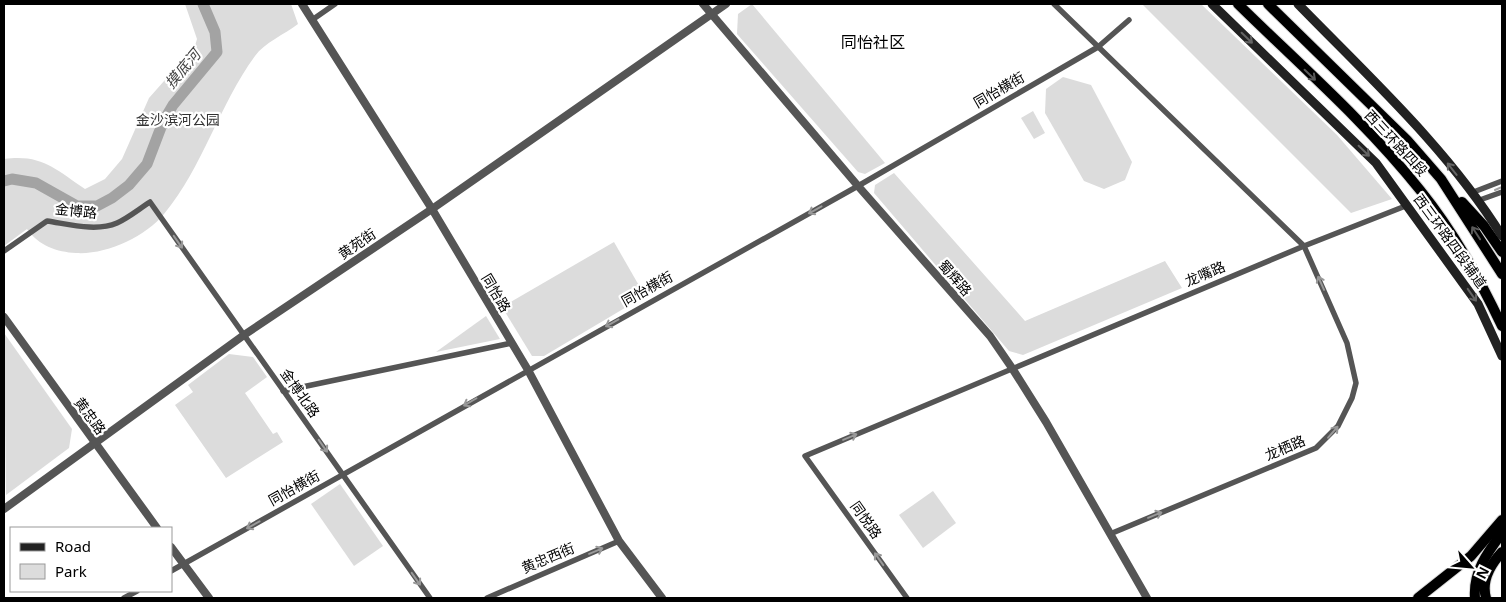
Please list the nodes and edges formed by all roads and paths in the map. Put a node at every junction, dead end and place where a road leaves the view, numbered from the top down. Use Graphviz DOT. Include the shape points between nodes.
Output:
graph roads {
  1 [pos="302,4"];
  2 [pos="335,4"];
  3 [pos="703,4"];
  4 [pos="726,4"];
  5 [pos="1054,4"];
  6 [pos="1212,4"];
  7 [pos="1238,4"];
  8 [pos="1268,4"];
  9 [pos="1298,4"];
  10 [pos="711,14"];
  11 [pos="312,20"];
  12 [pos="1129,20"];
  13 [pos="1098,47"];
  14 [pos="1441,179"];
  15 [pos="1502,181"];
  16 [pos="858,186"];
  17 [pos="1502,192"];
  18 [pos="1471,193"];
  19 [pos="1477,201"];
  20 [pos="150,202"];
  21 [pos="1408,205"];
  22 [pos="432,209"];
  23 [pos="1502,236"];
  24 [pos="1304,246"];
  25 [pos="4,251"];
  26 [pos="1502,252"];
  27 [pos="1502,274"];
  28 [pos="4,317"];
  29 [pos="1502,326"];
  30 [pos="244,335"];
  31 [pos="512,343"];
  32 [pos="1502,356"];
  33 [pos="1012,368"];
  34 [pos="528,370"];
  35 [pos="283,391"];
  36 [pos="94,444"];
  37 [pos="805,456"];
  38 [pos="343,475"];
  39 [pos="4,509"];
  40 [pos="1502,520"];
  41 [pos="156,527"];
  42 [pos="1502,533"];
  43 [pos="1110,534"];
  44 [pos="619,541"];
  45 [pos="172,548"];
  46 [pos="1502,552"];
  47 [pos="184,564"];
  48 [pos="172,570"];
  49 [pos="135,592"];
  50 [pos="124,598"];
  51 [pos="209,598"];
  52 [pos="430,598"];
  53 [pos="487,598"];
  54 [pos="662,598"];
  55 [pos="907,598"];
  56 [pos="1147,598"];
  57 [pos="1418,598"];
  58 [pos="1475,598"];
  59 [pos="1486,598"];
  1 -- 11 [label="street, 同怡路"];
  2 -- 11 [label="street"];
  3 -- 10 [label="street, 蜀辉路"];
  4 -- 10 [label="street, 黄苑街"];
  5 -- 13 [label="street"];
  6 -- 21 [label="main road, 西三环路四段辅道, one-way" via="1376,164"];
  7 -- 29 [label="highway, 西三环路四段, one-way" via="1383,146 1422,192 1465,254"];
  8 -- 14 [label="highway, 西三环路四段" via="1408,140"];
  18 -- 9 [label="main road, one-way" via="1420,130"];
  10 -- 16 [label="street, 蜀辉路"];
  10 -- 22 [label="street, 黄苑街"];
  11 -- 22 [label="street, 同怡路"];
  12 -- 13 [label="street, 同怡横街"];
  13 -- 16 [label="street, 同怡横街"];
  13 -- 24 [label="street"];
  14 -- 26 [label="highway" via="1484,226"];
  27 -- 14 [label="highway, 西三环路四段, one-way"];
  15 -- 18 [label="street"];
  16 -- 33 [label="street, 蜀辉路" via="990,336"];
  16 -- 34 [label="street, 同怡横街, one-way"];
  17 -- 19 [label="street"];
  18 -- 19 [label="main road"];
  19 -- 23 [label="main road"];
  20 -- 25 [label="street, 金博路" via="116,224 102,227 47,221"];
  20 -- 30 [label="street, 金博北路, one-way"];
  21 -- 24 [label="street, 龙嘴路"];
  21 -- 32 [label="main road, 西三环路四段辅道, one-way" via="1478,304"];
  22 -- 30 [label="street, 黄苑街"];
  22 -- 31 [label="street, 同怡路"];
  24 -- 33 [label="street, 龙嘴路"];
  43 -- 24 [label="street, 龙栖路, one-way" via="1311,451 1338,426 1352,398 1355,371 1347,343"];
  28 -- 36 [label="street, 黄忠路"];
  30 -- 35 [label="street, 金博北路"];
  30 -- 36 [label="street, 黄苑街"];
  31 -- 34 [label="street, 同怡路"];
  31 -- 35 [label="street"];
  37 -- 33 [label="street, 龙嘴路, one-way"];
  33 -- 43 [label="street, 蜀辉路"];
  34 -- 38 [label="street, 同怡横街, one-way"];
  34 -- 44 [label="street, 同怡路"];
  35 -- 38 [label="street, 金博北路, one-way"];
  36 -- 39 [label="street, 黄苑街"];
  36 -- 41 [label="street, 黄忠路"];
  55 -- 37 [label="street, 同悦路, one-way"];
  38 -- 47 [label="street, 同怡横街, one-way"];
  38 -- 52 [label="street, 金博北路, one-way"];
  40 -- 57 [label="highway" via="1471,556"];
  42 -- 58 [label="highway" via="1485,556 1477,574"];
  43 -- 56 [label="street, 蜀辉路"];
  53 -- 44 [label="street, 黄忠西街, one-way"];
  44 -- 54 [label="street, 同怡路"];
  45 -- 47 [label="street"];
  46 -- 59 [label="highway" via="1485,578"];
  47 -- 48 [label="street, 同怡横街"];
  47 -- 51 [label="street"];
  49 -- 50 [label="street"];
}
